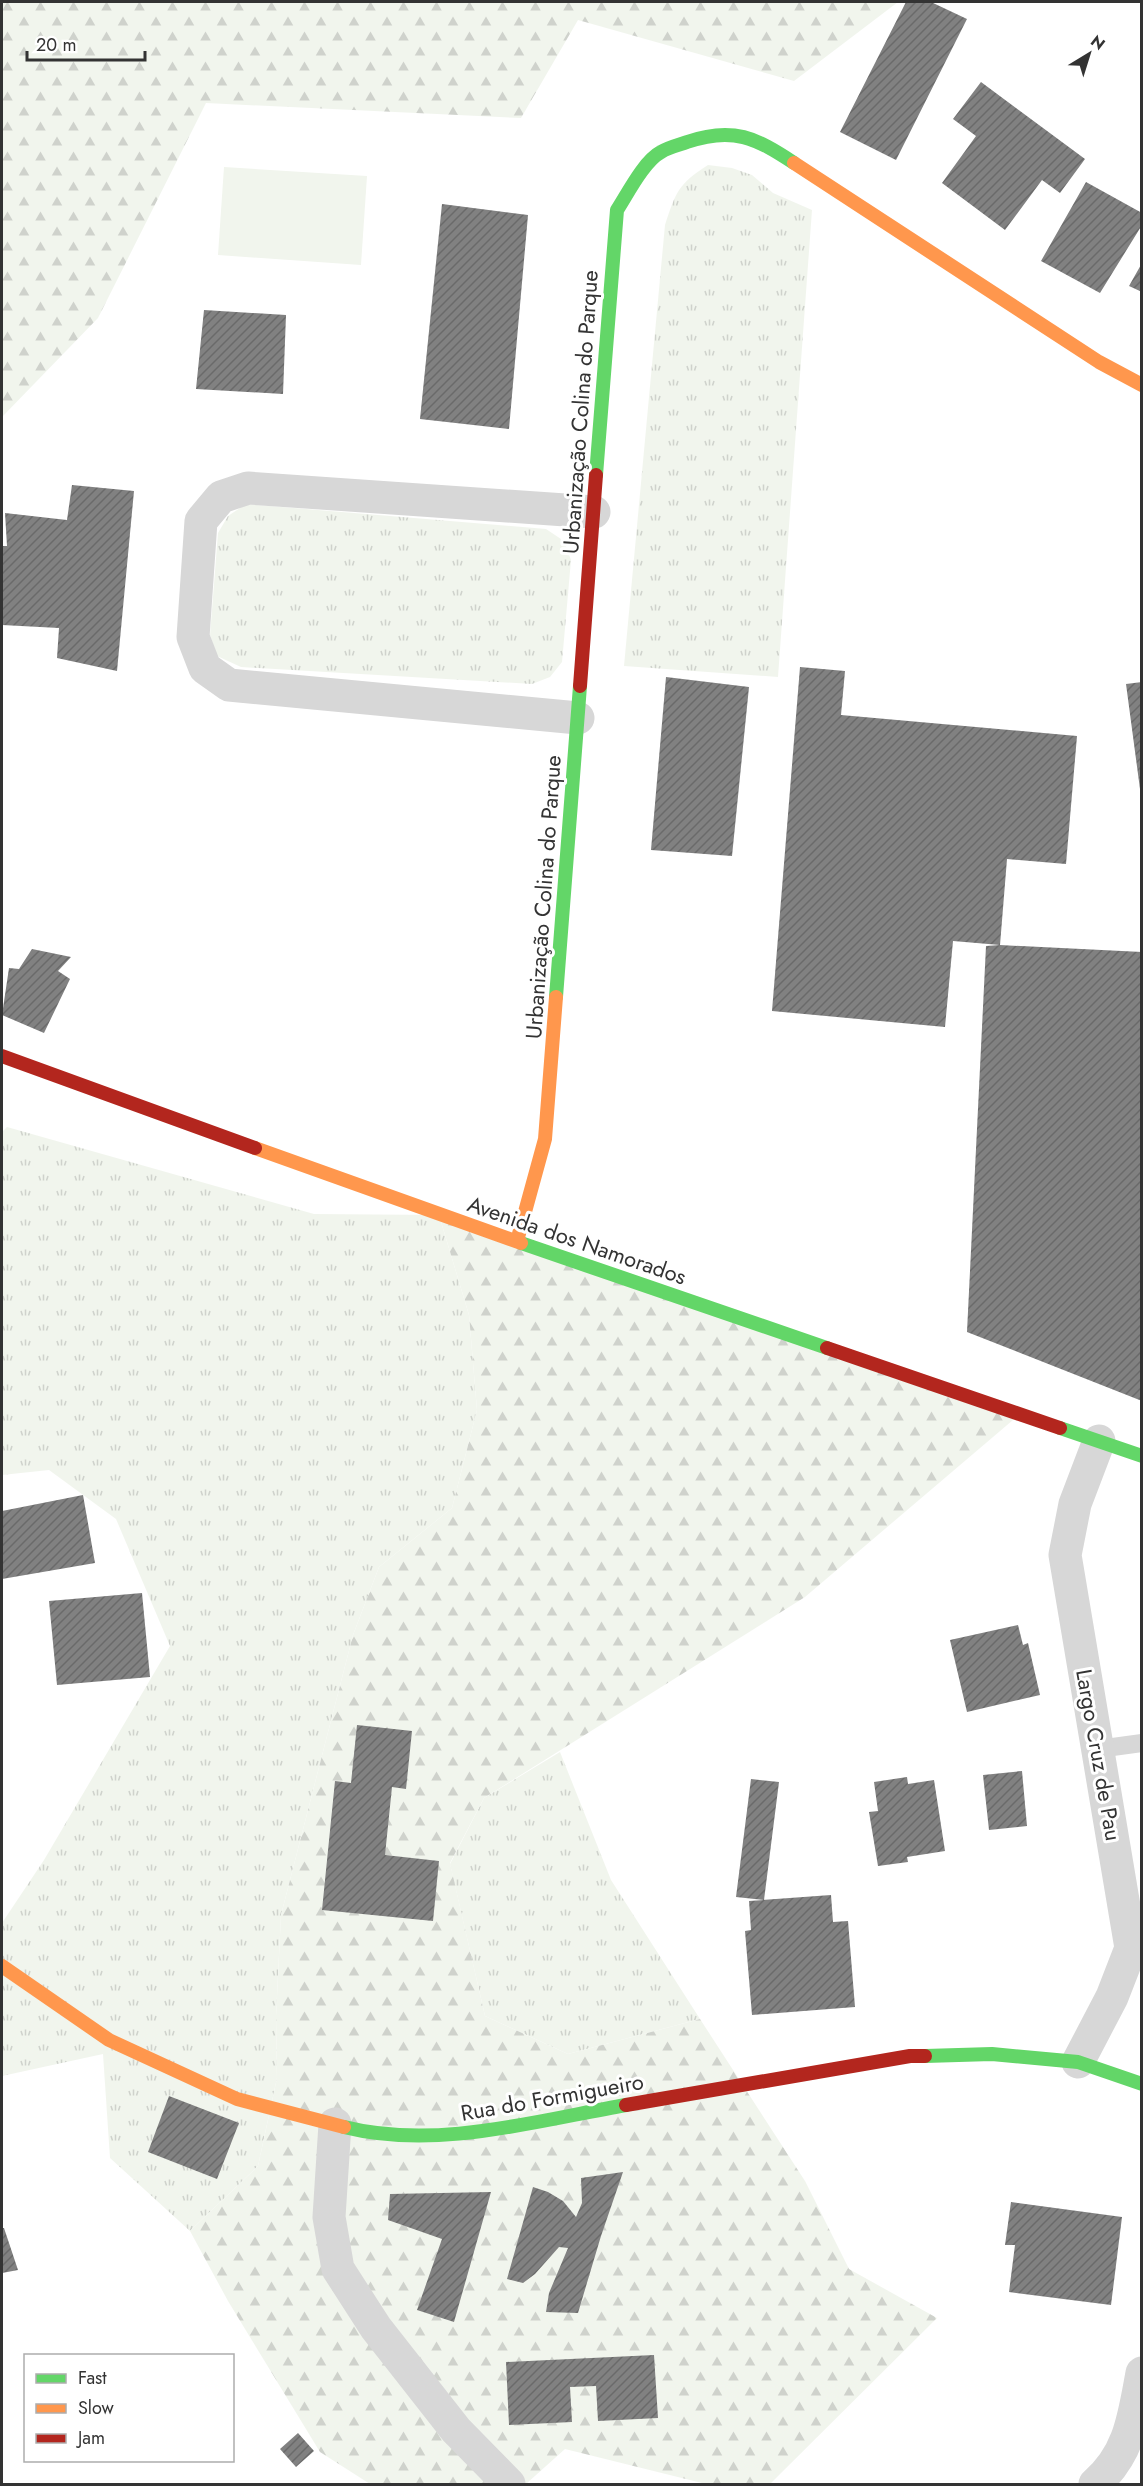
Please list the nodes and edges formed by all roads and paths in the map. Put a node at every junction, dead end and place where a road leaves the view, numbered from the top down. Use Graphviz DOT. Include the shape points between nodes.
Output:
graph roads {
  1 [pos="1142,386"];
  2 [pos="594,512"];
  3 [pos="578,718"];
  4 [pos="2,1058"];
  5 [pos="517,1241"];
  6 [pos="1099,1441"];
  7 [pos="1142,1456"];
  8 [pos="1142,1743"];
  9 [pos="1098,1749"];
  10 [pos="1136,1947"];
  11 [pos="2,1966"];
  12 [pos="1078,2062"];
  13 [pos="1142,2084"];
  14 [pos="334,2124"];
  15 [pos="1142,2373"];
  16 [pos="509,2484"];
  17 [pos="1095,2484"];
  1 -- 2 [label="street, Urbanização Colina do Parque" via="1098,362 765,144 725,133 694,140 660,152 640,172 617,210"];
  2 -- 3 [label="street, Urbanização Colina do Parque"];
  2 -- 3 [label="street" via="248,488 221,497 201,521 193,637 205,668 229,685"];
  3 -- 5 [label="street, Urbanização Colina do Parque" via="545,1140"];
  4 -- 5 [label="street, Avenida dos Namorados"];
  5 -- 6 [label="street, Avenida dos Namorados"];
  6 -- 7 [label="street, Avenida dos Namorados"];
  6 -- 9 [label="street, Largo Cruz de Pau" via="1075,1504 1065,1555"];
  8 -- 9 [label="lane"];
  9 -- 10 [label="street, Largo Cruz de Pau"];
  10 -- 12 [label="street, Largo Cruz de Pau"];
  11 -- 14 [label="street, Rua do Formigueiro" via="109,2040 237,2099"];
  12 -- 13 [label="street, Rua do Formigueiro"];
  12 -- 14 [label="street, Rua do Formigueiro" via="992,2054 910,2056 450,2136 365,2132"];
  14 -- 16 [label="street" via="329,2217 338,2269 376,2328 456,2430"];
  15 -- 17 [label="street" via="1124,2448"];
}
